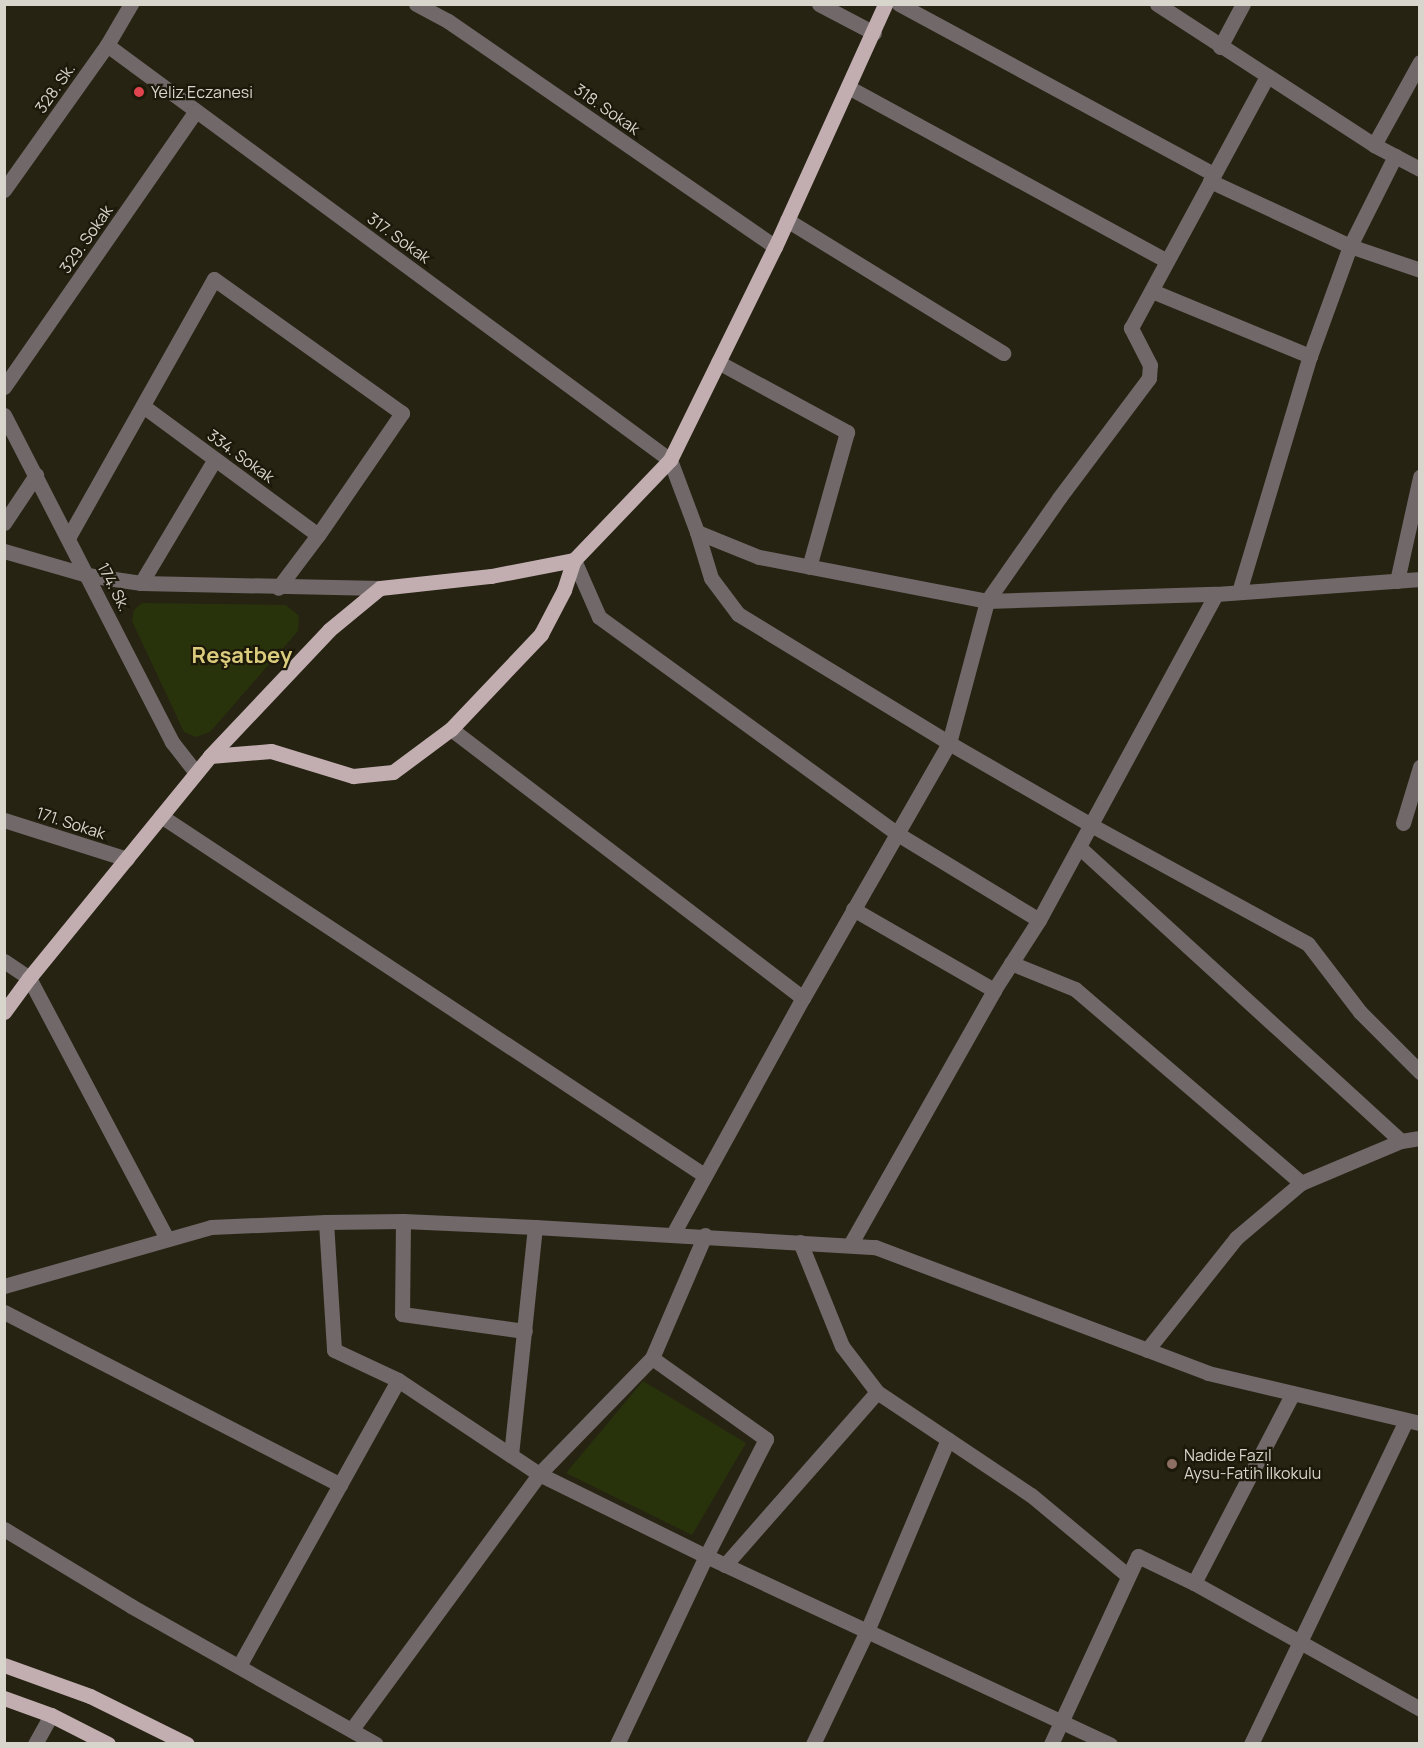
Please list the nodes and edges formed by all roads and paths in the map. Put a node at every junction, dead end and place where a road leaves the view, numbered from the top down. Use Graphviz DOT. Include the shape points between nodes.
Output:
graph roads {
  1 [pos="131,4"];
  2 [pos="416,4"];
  3 [pos="819,4"];
  4 [pos="885,4"];
  5 [pos="899,4"];
  6 [pos="1156,4"];
  7 [pos="1243,4"];
  8 [pos="874,33"];
  9 [pos="107,45"];
  10 [pos="1220,46"];
  11 [pos="1419,62"];
  12 [pos="1267,76"];
  13 [pos="849,87"];
  14 [pos="196,111"];
  15 [pos="1374,145"];
  16 [pos="1395,156"];
  17 [pos="1419,169"];
  18 [pos="1212,177"];
  19 [pos="4,190"];
  20 [pos="787,220"];
  21 [pos="1350,246"];
  22 [pos="775,247"];
  23 [pos="1167,261"];
  24 [pos="1419,270"];
  25 [pos="1152,291"];
  26 [pos="1003,353"];
  27 [pos="1310,356"];
  28 [pos="718,362"];
  29 [pos="4,387"];
  30 [pos="143,406"];
  31 [pos="4,415"];
  32 [pos="215,459"];
  33 [pos="670,460"];
  34 [pos="36,476"];
  35 [pos="1419,477"];
  36 [pos="4,523"];
  37 [pos="697,532"];
  38 [pos="318,535"];
  39 [pos="68,538"];
  40 [pos="4,551"];
  41 [pos="574,560"];
  42 [pos="809,567"];
  43 [pos="87,575"];
  44 [pos="1419,579"];
  45 [pos="1397,581"];
  46 [pos="141,583"];
  47 [pos="278,588"];
  48 [pos="380,588"];
  49 [pos="1239,592"];
  50 [pos="1216,594"];
  51 [pos="987,601"];
  52 [pos="451,729"];
  53 [pos="949,743"];
  54 [pos="210,756"];
  55 [pos="1419,767"];
  56 [pos="196,773"];
  57 [pos="161,816"];
  58 [pos="4,820"];
  59 [pos="1402,823"];
  60 [pos="1091,825"];
  61 [pos="896,833"];
  62 [pos="1079,847"];
  63 [pos="127,859"];
  64 [pos="853,909"];
  65 [pos="1039,920"];
  66 [pos="4,961"];
  67 [pos="1011,963"];
  68 [pos="29,978"];
  69 [pos="994,990"];
  70 [pos="802,998"];
  71 [pos="4,1012"];
  72 [pos="1419,1072"];
  73 [pos="1419,1138"];
  74 [pos="1401,1141"];
  75 [pos="704,1175"];
  76 [pos="1300,1183"];
  77 [pos="403,1221"];
  78 [pos="326,1222"];
  79 [pos="535,1227"];
  80 [pos="673,1234"];
  81 [pos="705,1235"];
  82 [pos="167,1239"];
  83 [pos="800,1242"];
  84 [pos="850,1245"];
  85 [pos="4,1286"];
  86 [pos="4,1312"];
  87 [pos="525,1331"];
  88 [pos="1147,1350"];
  89 [pos="652,1358"];
  90 [pos="398,1380"];
  91 [pos="877,1392"];
  92 [pos="1293,1393"];
  93 [pos="1413,1421"];
  94 [pos="948,1439"];
  95 [pos="511,1455"];
  96 [pos="538,1474"];
  97 [pos="340,1485"];
  98 [pos="4,1529"];
  99 [pos="706,1556"];
  100 [pos="724,1565"];
  101 [pos="1127,1575"];
  102 [pos="1194,1583"];
  103 [pos="867,1631"];
  104 [pos="1298,1642"];
  105 [pos="4,1665"];
  106 [pos="239,1666"];
  107 [pos="4,1698"];
  108 [pos="1419,1709"];
  109 [pos="51,1715"];
  110 [pos="1063,1720"];
  111 [pos="352,1729"];
  112 [pos="35,1743"];
  113 [pos="108,1743"];
  114 [pos="188,1743"];
  115 [pos="376,1743"];
  116 [pos="618,1743"];
  117 [pos="813,1743"];
  118 [pos="1051,1743"];
  119 [pos="1110,1743"];
  120 [pos="1251,1743"];
  1 -- 9 [label="street, 328. Sk."];
  2 -- 22 [label="street, 318. Sokak" via="448,21"];
  3 -- 8 [label="street"];
  4 -- 8 [label="main road"];
  5 -- 18 [label="street"];
  6 -- 10 [label="street"];
  7 -- 10 [label="street"];
  8 -- 13 [label="main road"];
  9 -- 14 [label="street, 317. Sokak"];
  9 -- 19 [label="street, 328. Sk."];
  10 -- 12 [label="street"];
  11 -- 15 [label="street"];
  12 -- 15 [label="street"];
  12 -- 18 [label="street"];
  13 -- 20 [label="main road"];
  13 -- 23 [label="street"];
  14 -- 29 [label="street, 329. Sokak"];
  14 -- 33 [label="street, 317. Sokak"];
  15 -- 16 [label="street"];
  16 -- 17 [label="street"];
  16 -- 21 [label="street"];
  18 -- 21 [label="street"];
  18 -- 23 [label="street"];
  20 -- 22 [label="main road"];
  20 -- 26 [label="street"];
  21 -- 24 [label="street"];
  21 -- 27 [label="street"];
  22 -- 28 [label="main road"];
  23 -- 25 [label="street"];
  25 -- 27 [label="street"];
  25 -- 51 [label="street" via="1131,328 1150,365 1149,378"];
  27 -- 49 [label="street"];
  28 -- 33 [label="main road"];
  28 -- 42 [label="street" via="847,432"];
  30 -- 32 [label="street, 334. Sokak"];
  30 -- 38 [label="street" via="214,279 402,413"];
  30 -- 39 [label="street"];
  31 -- 34 [label="street, 174. Sk."];
  32 -- 38 [label="street, 334. Sokak"];
  32 -- 46 [label="street"];
  33 -- 37 [label="street"];
  33 -- 41 [label="main road"];
  34 -- 36 [label="street"];
  34 -- 39 [label="street, 174. Sk."];
  35 -- 45 [label="street"];
  37 -- 42 [label="street" via="759,557"];
  37 -- 53 [label="street" via="711,578 738,614"];
  38 -- 47 [label="street"];
  39 -- 43 [label="street, 174. Sk."];
  40 -- 43 [label="street"];
  41 -- 48 [label="main road" via="491,576"];
  41 -- 52 [label="main road" via="564,590 541,634"];
  41 -- 61 [label="street" via="599,616"];
  42 -- 51 [label="street"];
  43 -- 46 [label="street"];
  43 -- 56 [label="street, 174. Sk." via="172,742"];
  44 -- 45 [label="street"];
  45 -- 49 [label="street"];
  46 -- 47 [label="street"];
  47 -- 48 [label="street"];
  48 -- 54 [label="main road" via="329,630"];
  49 -- 50 [label="street"];
  50 -- 51 [label="street"];
  50 -- 60 [label="street"];
  51 -- 53 [label="street"];
  52 -- 54 [label="main road" via="393,772 353,776 271,751"];
  52 -- 70 [label="street"];
  53 -- 60 [label="street"];
  53 -- 61 [label="street"];
  54 -- 56 [label="main road"];
  55 -- 59 [label="street"];
  56 -- 57 [label="main road"];
  57 -- 63 [label="main road"];
  57 -- 75 [label="street"];
  58 -- 63 [label="street, 171. Sokak"];
  60 -- 62 [label="street"];
  60 -- 72 [label="street" via="1308,944 1360,1012"];
  61 -- 64 [label="street"];
  61 -- 65 [label="street"];
  62 -- 65 [label="street"];
  62 -- 74 [label="street"];
  63 -- 68 [label="main road"];
  64 -- 69 [label="street"];
  64 -- 70 [label="street"];
  65 -- 67 [label="street"];
  66 -- 68 [label="street"];
  67 -- 69 [label="street"];
  67 -- 76 [label="street" via="1075,989"];
  68 -- 71 [label="main road"];
  68 -- 82 [label="street"];
  69 -- 84 [label="street"];
  70 -- 75 [label="street"];
  73 -- 74 [label="street"];
  74 -- 76 [label="street"];
  75 -- 80 [label="street"];
  76 -- 88 [label="street" via="1236,1238"];
  77 -- 78 [label="street"];
  77 -- 79 [label="street"];
  77 -- 87 [label="street" via="402,1314"];
  78 -- 82 [label="street" via="211,1227"];
  78 -- 90 [label="street" via="334,1350"];
  79 -- 80 [label="street"];
  79 -- 87 [label="street"];
  80 -- 81 [label="street"];
  81 -- 83 [label="street"];
  81 -- 89 [label="street"];
  82 -- 85 [label="street"];
  83 -- 84 [label="street"];
  83 -- 91 [label="street" via="842,1346"];
  84 -- 88 [label="street" via="875,1247"];
  86 -- 97 [label="street"];
  87 -- 95 [label="street"];
  88 -- 92 [label="street" via="1208,1373"];
  89 -- 96 [label="street"];
  89 -- 99 [label="street" via="766,1439"];
  90 -- 95 [label="street"];
  90 -- 97 [label="street"];
  91 -- 94 [label="street"];
  91 -- 100 [label="street"];
  92 -- 93 [label="street"];
  92 -- 102 [label="street"];
  93 -- 104 [label="street"];
  94 -- 101 [label="street" via="1031,1495"];
  94 -- 103 [label="street"];
  95 -- 96 [label="street"];
  96 -- 99 [label="street"];
  96 -- 111 [label="street"];
  97 -- 106 [label="street"];
  98 -- 106 [label="street"];
  99 -- 100 [label="street"];
  99 -- 116 [label="street"];
  100 -- 103 [label="street"];
  101 -- 102 [label="street" via="1138,1556"];
  101 -- 110 [label="street"];
  102 -- 104 [label="street"];
  103 -- 110 [label="street"];
  103 -- 117 [label="street"];
  104 -- 108 [label="street"];
  104 -- 120 [label="street"];
  105 -- 114 [label="main road" via="90,1696"];
  106 -- 111 [label="street"];
  107 -- 109 [label="main road"];
  109 -- 112 [label="street"];
  109 -- 113 [label="main road"];
  110 -- 118 [label="street"];
  110 -- 119 [label="street"];
  111 -- 115 [label="street"];
}
